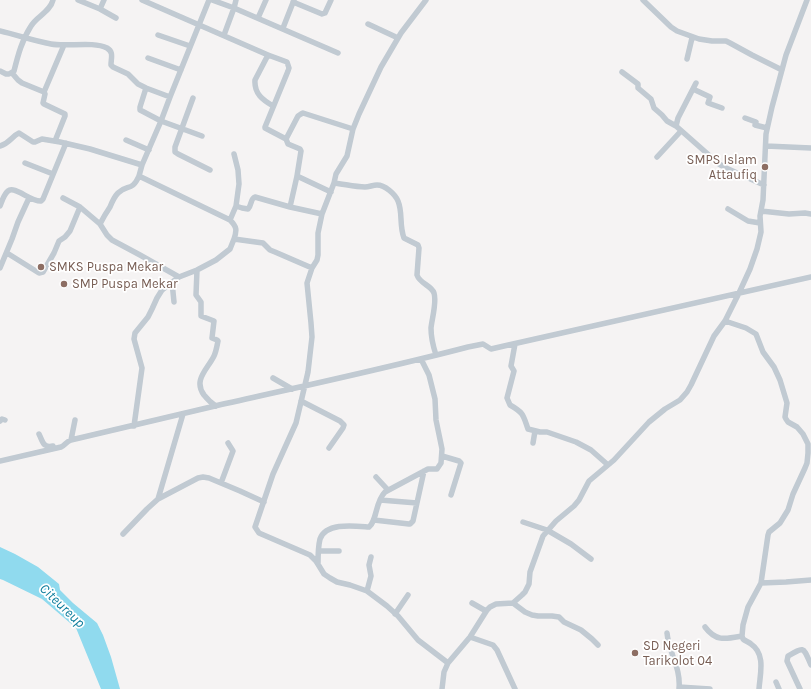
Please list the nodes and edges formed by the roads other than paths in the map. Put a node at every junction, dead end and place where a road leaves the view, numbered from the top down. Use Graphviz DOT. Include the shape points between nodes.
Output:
graph roads {
  1 [pos="53,0"];
  2 [pos="78,0"];
  3 [pos="104,0"];
  4 [pos="142,0"];
  5 [pos="211,0"];
  6 [pos="236,0"];
  7 [pos="266,0"];
  8 [pos="331,0"];
  9 [pos="426,0"];
  10 [pos="642,0"];
  11 [pos="807,0"];
  12 [pos="294,1"];
  13 [pos="228,3"];
  14 [pos="234,8"];
  15 [pos="100,9"];
  16 [pos="116,18"];
  17 [pos="258,18"];
  18 [pos="368,24"];
  19 [pos="200,26"];
  20 [pos="283,28"];
  21 [pos="0,31"];
  22 [pos="158,35"];
  23 [pos="224,35"];
  24 [pos="24,37"];
  25 [pos="398,38"];
  26 [pos="692,38"];
  27 [pos="64,45"];
  28 [pos="190,46"];
  29 [pos="338,53"];
  30 [pos="268,55"];
  31 [pos="148,58"];
  32 [pos="687,59"];
  33 [pos="180,70"];
  34 [pos="782,70"];
  35 [pos="0,71"];
  36 [pos="622,72"];
  37 [pos="12,73"];
  38 [pos="696,83"];
  39 [pos="146,88"];
  40 [pos="693,89"];
  41 [pos="44,92"];
  42 [pos="170,97"];
  43 [pos="194,98"];
  44 [pos="273,106"];
  45 [pos="722,108"];
  46 [pos="745,118"];
  47 [pos="161,121"];
  48 [pos="676,126"];
  49 [pos="768,128"];
  50 [pos="182,129"];
  51 [pos="353,129"];
  52 [pos="681,131"];
  53 [pos="202,136"];
  54 [pos="286,139"];
  55 [pos="126,140"];
  56 [pos="55,141"];
  57 [pos="66,143"];
  58 [pos="0,146"];
  59 [pos="766,146"];
  60 [pos="811,148"];
  61 [pos="149,150"];
  62 [pos="234,154"];
  63 [pos="657,157"];
  64 [pos="25,163"];
  65 [pos="142,165"];
  66 [pos="210,170"];
  67 [pos="53,174"];
  68 [pos="139,176"];
  69 [pos="297,176"];
  70 [pos="334,182"];
  71 [pos="764,185"];
  72 [pos="331,192"];
  73 [pos="30,198"];
  74 [pos="63,198"];
  75 [pos="0,206"];
  76 [pos="236,206"];
  77 [pos="80,207"];
  78 [pos="290,207"];
  79 [pos="728,209"];
  80 [pos="760,212"];
  81 [pos="322,214"];
  82 [pos="811,214"];
  83 [pos="230,220"];
  84 [pos="760,223"];
  85 [pos="100,224"];
  86 [pos="234,240"];
  87 [pos="7,253"];
  88 [pos="0,268"];
  89 [pos="312,268"];
  90 [pos="197,270"];
  91 [pos="179,277"];
  92 [pos="811,277"];
  93 [pos="172,282"];
  94 [pos="739,293"];
  95 [pos="174,302"];
  96 [pos="724,321"];
  97 [pos="515,344"];
  98 [pos="436,355"];
  99 [pos="421,359"];
  100 [pos="273,378"];
  101 [pos="305,386"];
  102 [pos="292,389"];
  103 [pos="301,401"];
  104 [pos="216,406"];
  105 [pos="183,414"];
  106 [pos="74,420"];
  107 [pos="134,426"];
  108 [pos="535,431"];
  109 [pos="39,434"];
  110 [pos="69,441"];
  111 [pos="228,443"];
  112 [pos="533,443"];
  113 [pos="809,445"];
  114 [pos="329,448"];
  115 [pos="442,456"];
  116 [pos="0,461"];
  117 [pos="608,466"];
  118 [pos="424,471"];
  119 [pos="376,477"];
  120 [pos="221,483"];
  121 [pos="388,490"];
  122 [pos="451,495"];
  123 [pos="158,498"];
  124 [pos="380,500"];
  125 [pos="264,502"];
  126 [pos="417,503"];
  127 [pos="374,520"];
  128 [pos="523,522"];
  129 [pos="548,530"];
  130 [pos="123,534"];
  131 [pos="319,551"];
  132 [pos="339,552"];
  133 [pos="371,557"];
  134 [pos="591,559"];
  135 [pos="318,564"];
  136 [pos="811,580"];
  137 [pos="761,583"];
  138 [pos="367,591"];
  139 [pos="408,594"];
  140 [pos="472,603"];
  141 [pos="513,603"];
  142 [pos="486,611"];
  143 [pos="395,614"];
  144 [pos="705,627"];
  145 [pos="666,633"];
  146 [pos="742,636"];
  147 [pos="470,637"];
  148 [pos="598,645"];
  149 [pos="448,663"];
  150 [pos="811,665"];
  151 [pos="776,682"];
  152 [pos="679,688"];
  153 [pos="442,689"];
  154 [pos="515,689"];
  155 [pos="710,689"];
  156 [pos="759,689"];
  157 [pos="779,689"];
  158 [pos="800,689"];
  1 -- 24 [label="street"];
  2 -- 15 [label="street"];
  3 -- 15 [label="street"];
  4 -- 19 [label="street"];
  5 -- 13 [label="street"];
  5 -- 19 [label="street"];
  6 -- 14 [label="street"];
  7 -- 17 [label="street"];
  8 -- 12 [label="street" via="322,14"];
  9 -- 25 [label="street"];
  10 -- 26 [label="street" via="671,27"];
  11 -- 34 [label="street"];
  12 -- 20 [label="street"];
  13 -- 14 [label="street"];
  14 -- 17 [label="street"];
  14 -- 23 [label="street"];
  15 -- 16 [label="street"];
  17 -- 20 [label="street"];
  18 -- 25 [label="street"];
  19 -- 23 [label="street"];
  19 -- 28 [label="street"];
  20 -- 29 [label="street"];
  21 -- 24 [label="street"];
  22 -- 28 [label="street"];
  23 -- 30 [label="street"];
  24 -- 27 [label="street"];
  24 -- 37 [label="street"];
  25 -- 51 [label="street" via="381,67"];
  26 -- 32 [label="street"];
  26 -- 34 [label="street" via="726,41"];
  27 -- 39 [label="street" via="91,44 105,47 111,52 113,67 128,74"];
  27 -- 41 [label="street"];
  28 -- 33 [label="street"];
  30 -- 44 [label="street" via="255,84 260,98"];
  30 -- 44 [label="street" via="287,62 289,68"];
  31 -- 33 [label="street"];
  33 -- 42 [label="street"];
  34 -- 49 [label="street"];
  35 -- 37 [label="street"];
  36 -- 48 [label="street" via="651,98 654,108 667,121"];
  37 -- 41 [label="street" via="22,83"];
  38 -- 40 [label="street"];
  39 -- 42 [label="street"];
  39 -- 47 [label="street" via="140,110"];
  40 -- 45 [label="street" via="710,97 708,103"];
  40 -- 48 [label="street"];
  41 -- 56 [label="street" via="43,103 65,114"];
  42 -- 47 [label="street"];
  43 -- 50 [label="street"];
  44 -- 54 [label="street" via="265,128"];
  46 -- 49 [label="street" via="756,122 755,125"];
  47 -- 50 [label="street"];
  47 -- 61 [label="street"];
  48 -- 52 [label="street"];
  49 -- 59 [label="street"];
  50 -- 53 [label="street"];
  50 -- 66 [label="street" via="175,152"];
  51 -- 54 [label="street" via="303,113 298,116"];
  51 -- 70 [label="street" via="347,156"];
  52 -- 63 [label="street"];
  52 -- 71 [label="street" via="719,164"];
  54 -- 69 [label="street" via="288,144 301,151"];
  55 -- 61 [label="street"];
  56 -- 57 [label="street"];
  56 -- 58 [label="street" via="42,139 33,142 18,133"];
  57 -- 65 [label="street"];
  57 -- 67 [label="street"];
  59 -- 60 [label="street"];
  59 -- 71 [label="street"];
  61 -- 65 [label="street"];
  62 -- 76 [label="street" via="239,184"];
  64 -- 67 [label="street"];
  65 -- 68 [label="street"];
  67 -- 73 [label="street" via="43,199 38,201"];
  68 -- 83 [label="street"];
  68 -- 85 [label="street" via="133,186 116,195"];
  69 -- 72 [label="street"];
  69 -- 78 [label="street"];
  70 -- 72 [label="street"];
  70 -- 98 [label="street" via="365,187 378,185 385,187 396,198 404,238 419,248 417,276 435,294 431,337"];
  71 -- 80 [label="street"];
  72 -- 81 [label="street"];
  73 -- 75 [label="street" via="8,190"];
  73 -- 87 [label="street"];
  74 -- 77 [label="street"];
  76 -- 78 [label="street" via="248,209 255,197"];
  76 -- 83 [label="street"];
  77 -- 85 [label="street"];
  77 -- 87 [label="street" via="70,231 59,241 43,272 40,273"];
  78 -- 81 [label="street"];
  79 -- 84 [label="street" via="748,220"];
  80 -- 82 [label="street"];
  80 -- 84 [label="street"];
  81 -- 89 [label="street" via="318,233 318,255"];
  83 -- 86 [label="street" via="236,227"];
  84 -- 94 [label="street" via="757,249"];
  85 -- 91 [label="street" via="109,239"];
  86 -- 89 [label="street" via="262,243 270,250"];
  86 -- 90 [label="street" via="230,249"];
  87 -- 88 [label="street"];
  89 -- 101 [label="street" via="307,283 311,350"];
  90 -- 91 [label="street"];
  90 -- 104 [label="street" via="196,295 201,302 201,316 214,321 212,338 218,341 215,355 200,379 200,388"];
  91 -- 93 [label="street"];
  92 -- 94 [label="street"];
  93 -- 95 [label="street"];
  93 -- 107 [label="street" via="162,290 148,317 135,332 134,339 142,368"];
  94 -- 96 [label="street"];
  94 -- 97 [label="street"];
  96 -- 113 [label="street" via="756,334 763,352 774,367 786,397 785,417 797,427"];
  96 -- 117 [label="street" via="684,397 650,422"];
  97 -- 98 [label="street" via="494,349 483,344"];
  97 -- 108 [label="street" via="511,366 514,373 507,398 510,405 521,412 528,429"];
  98 -- 99 [label="street"];
  99 -- 101 [label="street"];
  99 -- 115 [label="street" via="428,372 435,399"];
  100 -- 102 [label="street"];
  101 -- 102 [label="street"];
  101 -- 103 [label="street"];
  102 -- 104 [label="street"];
  103 -- 114 [label="street" via="344,425"];
  103 -- 125 [label="street" via="296,423 273,474"];
  104 -- 105 [label="street"];
  105 -- 107 [label="street"];
  105 -- 123 [label="street"];
  106 -- 110 [label="street"];
  107 -- 110 [label="street"];
  108 -- 112 [label="street"];
  108 -- 117 [label="street" via="547,432 576,442 591,450"];
  109 -- 110 [label="street" via="48,447"];
  110 -- 116 [label="street" via="61,447"];
  111 -- 120 [label="street" via="233,452"];
  113 -- 137 [label="street" via="807,463 788,510 768,535"];
  115 -- 118 [label="street" via="437,469"];
  115 -- 122 [label="street" via="461,463"];
  117 -- 129 [label="street" via="589,481 574,506"];
  118 -- 121 [label="street"];
  118 -- 126 [label="street"];
  119 -- 121 [label="street"];
  120 -- 123 [label="street" via="198,478"];
  120 -- 125 [label="street"];
  121 -- 124 [label="street"];
  123 -- 130 [label="street"];
  124 -- 126 [label="street"];
  124 -- 127 [label="street"];
  125 -- 135 [label="street" via="255,527 257,531 310,555"];
  126 -- 127 [label="street" via="410,524"];
  127 -- 131 [label="street" via="369,527 346,526 327,531 320,539"];
  128 -- 129 [label="street"];
  129 -- 134 [label="street"];
  129 -- 141 [label="street" via="540,542 530,572 529,584"];
  131 -- 132 [label="street"];
  131 -- 135 [label="street"];
  133 -- 138 [label="street" via="371,576"];
  135 -- 138 [label="street" via="324,574 334,581"];
  136 -- 137 [label="street"];
  137 -- 146 [label="street" via="748,608"];
  138 -- 143 [label="street"];
  139 -- 143 [label="street"];
  140 -- 142 [label="street"];
  141 -- 142 [label="street" via="496,604"];
  141 -- 148 [label="street" via="532,615 559,617 581,630"];
  142 -- 147 [label="street"];
  143 -- 149 [label="street" via="418,640"];
  144 -- 146 [label="street" via="717,637"];
  145 -- 152 [label="street" via="678,669"];
  146 -- 156 [label="street" via="759,654 762,664"];
  147 -- 149 [label="street"];
  147 -- 154 [label="street" via="493,645"];
  149 -- 153 [label="street"];
  150 -- 158 [label="street" via="802,649 788,656 787,661"];
  151 -- 157 [label="street"];
  152 -- 155 [label="street"];
}
